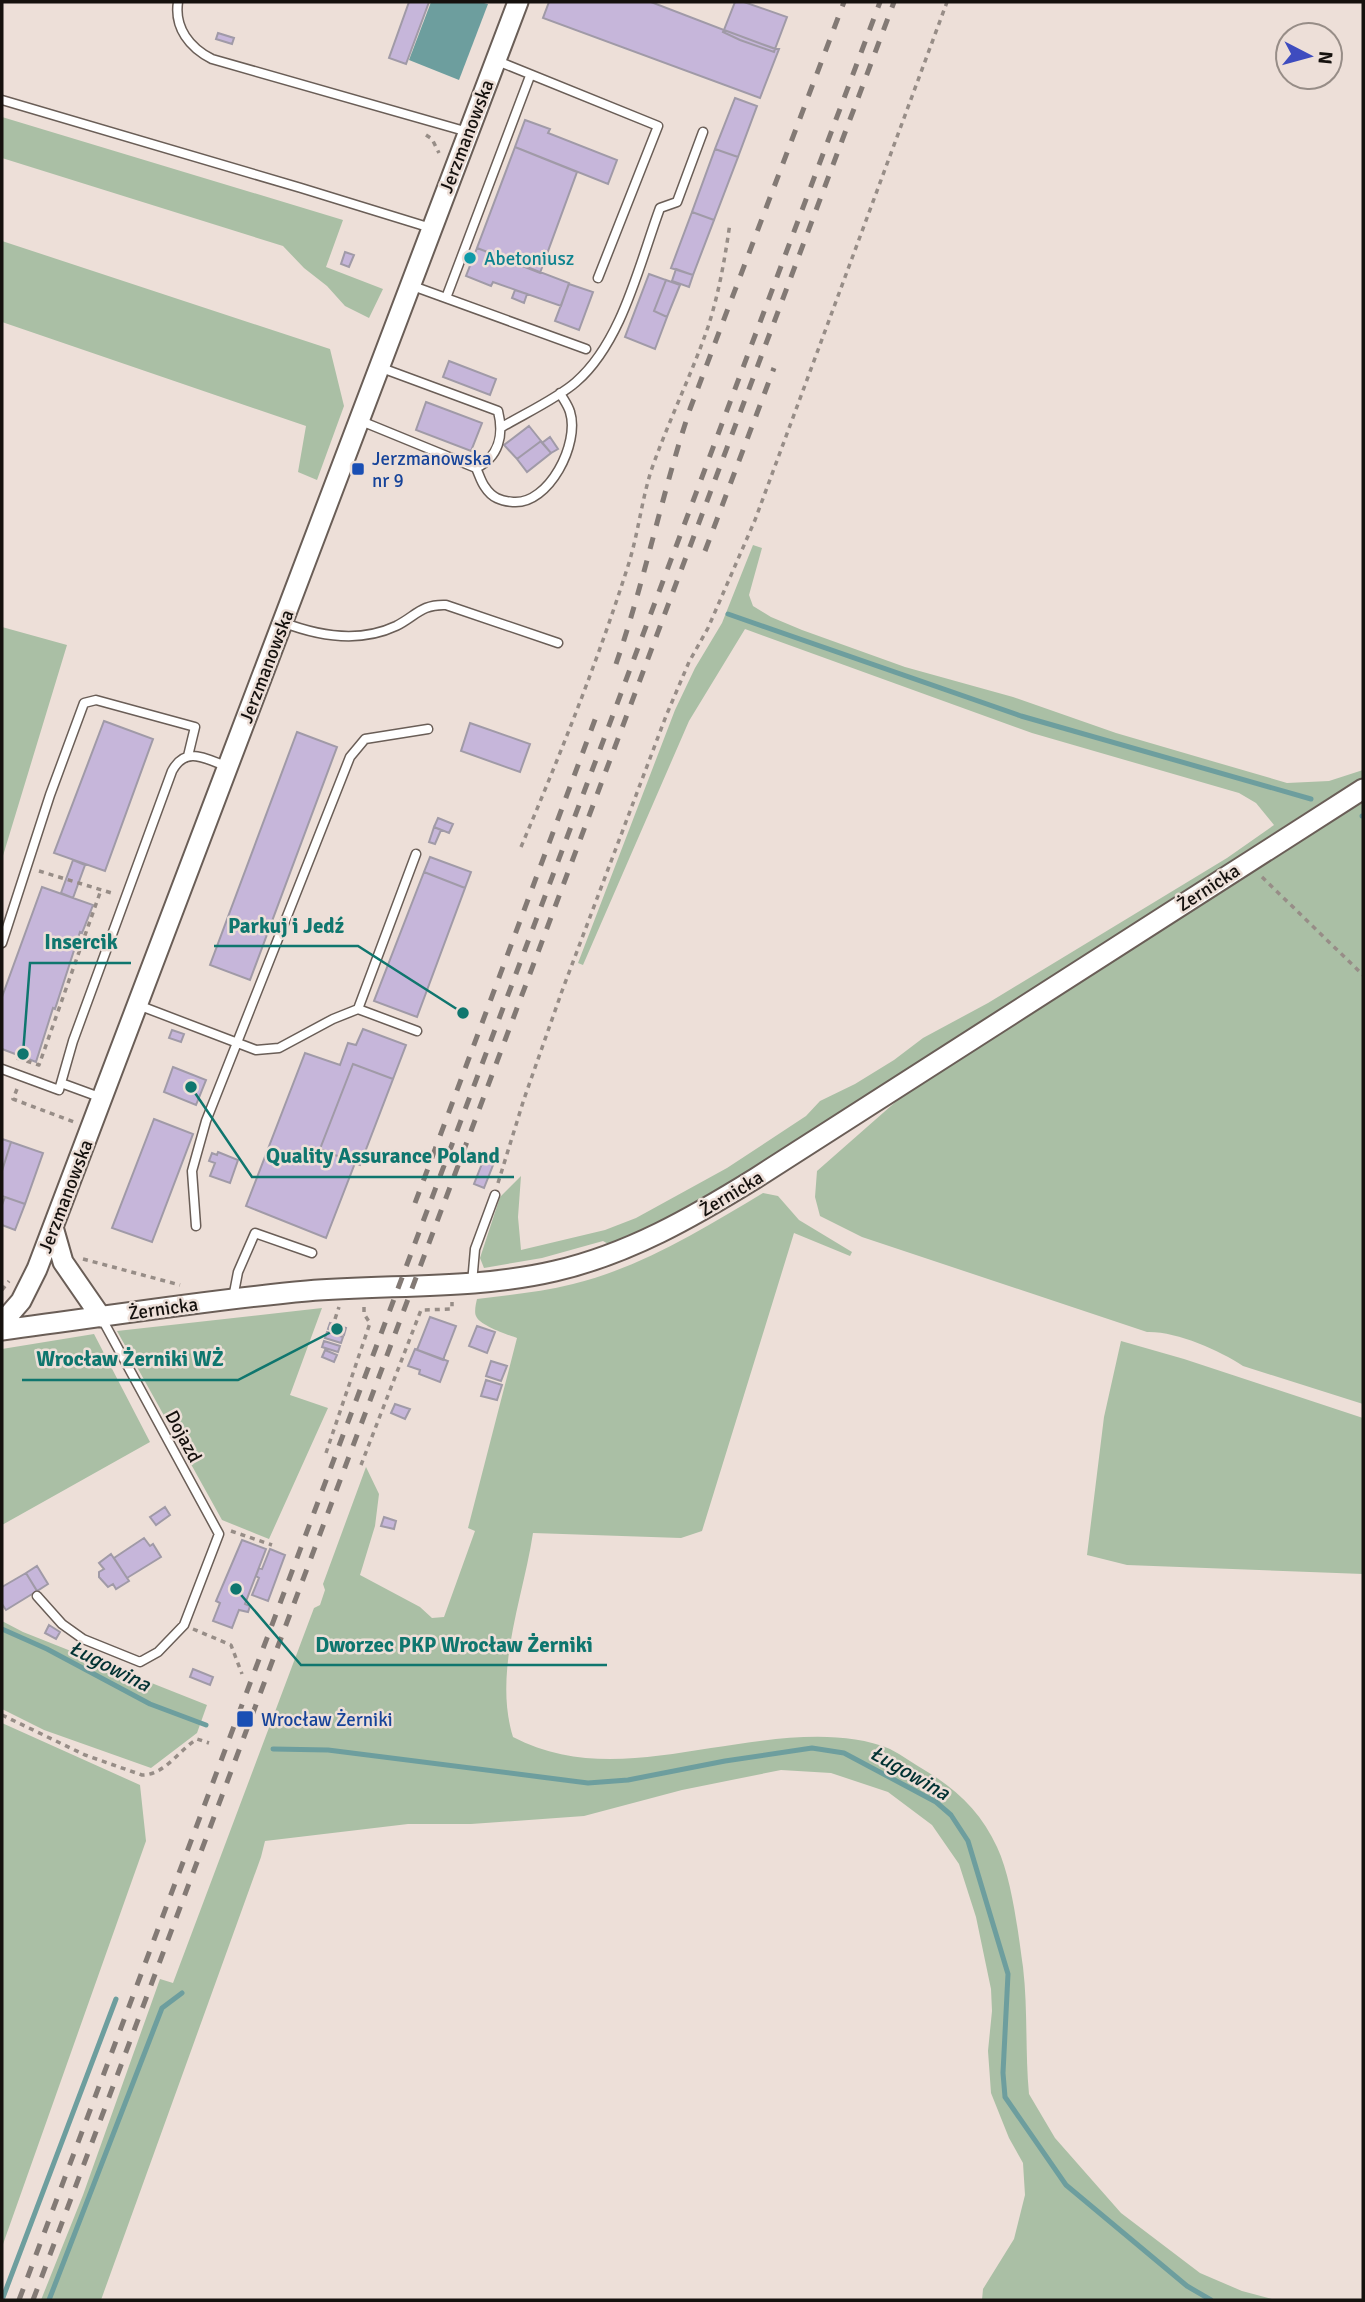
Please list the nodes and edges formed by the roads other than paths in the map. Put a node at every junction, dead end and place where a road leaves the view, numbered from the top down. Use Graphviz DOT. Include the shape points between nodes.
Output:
graph roads {
  1 [pos="178,2"];
  2 [pos="518,2"];
  3 [pos="495,61"];
  4 [pos="530,76"];
  5 [pos="2,100"];
  6 [pos="468,132"];
  7 [pos="703,132"];
  8 [pos="431,228"];
  9 [pos="598,278"];
  10 [pos="410,285"];
  11 [pos="446,298"];
  12 [pos="586,349"];
  13 [pos="379,367"];
  14 [pos="560,393"];
  15 [pos="358,421"];
  16 [pos="502,427"];
  17 [pos="475,468"];
  18 [pos="282,622"];
  19 [pos="558,643"];
  20 [pos="428,729"];
  21 [pos="188,756"];
  22 [pos="228,767"];
  23 [pos="1363,789"];
  24 [pos="416,854"];
  25 [pos="2,943"];
  26 [pos="138,1005"];
  27 [pos="358,1009"];
  28 [pos="417,1031"];
  29 [pos="236,1043"];
  30 [pos="2,1069"];
  31 [pos="61,1083"];
  32 [pos="102,1098"];
  33 [pos="495,1195"];
  34 [pos="196,1226"];
  35 [pos="53,1227"];
  36 [pos="312,1252"];
  37 [pos="472,1283"];
  38 [pos="233,1298"];
  39 [pos="101,1317"];
  40 [pos="2,1323"];
  41 [pos="2,1330"];
  42 [pos="37,1596"];
  1 -- 6 [label="lane" via="183,33 212,59"];
  2 -- 3 [label="street, Jerzmanowska"];
  3 -- 4 [label="lane"];
  3 -- 6 [label="street, Jerzmanowska"];
  4 -- 9 [label="lane" via="658,126"];
  4 -- 11 [label="lane"];
  5 -- 8 [label="lane"];
  6 -- 8 [label="street, Jerzmanowska"];
  7 -- 14 [label="lane" via="677,202 660,208 613,337 598,361"];
  8 -- 10 [label="street, Jerzmanowska"];
  10 -- 11 [label="lane"];
  10 -- 13 [label="street, Jerzmanowska"];
  11 -- 12 [label="lane"];
  13 -- 15 [label="street, Jerzmanowska"];
  13 -- 16 [label="lane" via="498,411"];
  14 -- 16 [label="lane"];
  14 -- 17 [label="lane" via="572,427 561,464 542,493 521,503 496,499"];
  15 -- 17 [label="lane"];
  15 -- 18 [label="street, Jerzmanowska"];
  16 -- 17 [label="lane" via="488,462"];
  18 -- 19 [label="lane" via="335,636 361,636 383,632 431,605 446,605"];
  18 -- 22 [label="street, Jerzmanowska"];
  20 -- 29 [label="lane" via="365,738 350,757"];
  21 -- 22 [label="lane"];
  21 -- 25 [label="lane" via="195,727 96,700 84,703"];
  21 -- 31 [label="lane" via="172,771"];
  22 -- 26 [label="street, Jerzmanowska"];
  23 -- 37 [label="street, Żernicka" via="667,1231 577,1266"];
  24 -- 27 [label="lane"];
  26 -- 29 [label="lane"];
  26 -- 32 [label="street, Jerzmanowska"];
  27 -- 28 [label="lane"];
  27 -- 29 [label="lane" via="279,1048 256,1050"];
  29 -- 34 [label="lane" via="205,1121 192,1171"];
  30 -- 31 [label="lane" via="59,1090"];
  31 -- 32 [label="lane"];
  32 -- 35 [label="street, Jerzmanowska"];
  33 -- 37 [label="lane" via="475,1249"];
  35 -- 39 [label="street" via="63,1262"];
  35 -- 40 [label="street, Jerzmanowska" via="31,1285"];
  36 -- 38 [label="lane" via="255,1233 238,1272"];
  37 -- 38 [label="street, Żernicka"];
  38 -- 39 [label="street, Żernicka"];
  39 -- 41 [label="street, Żernicka"];
  39 -- 42 [label="lane, Dojazd" via="219,1534 184,1625 158,1652 140,1662 83,1639"];
}
